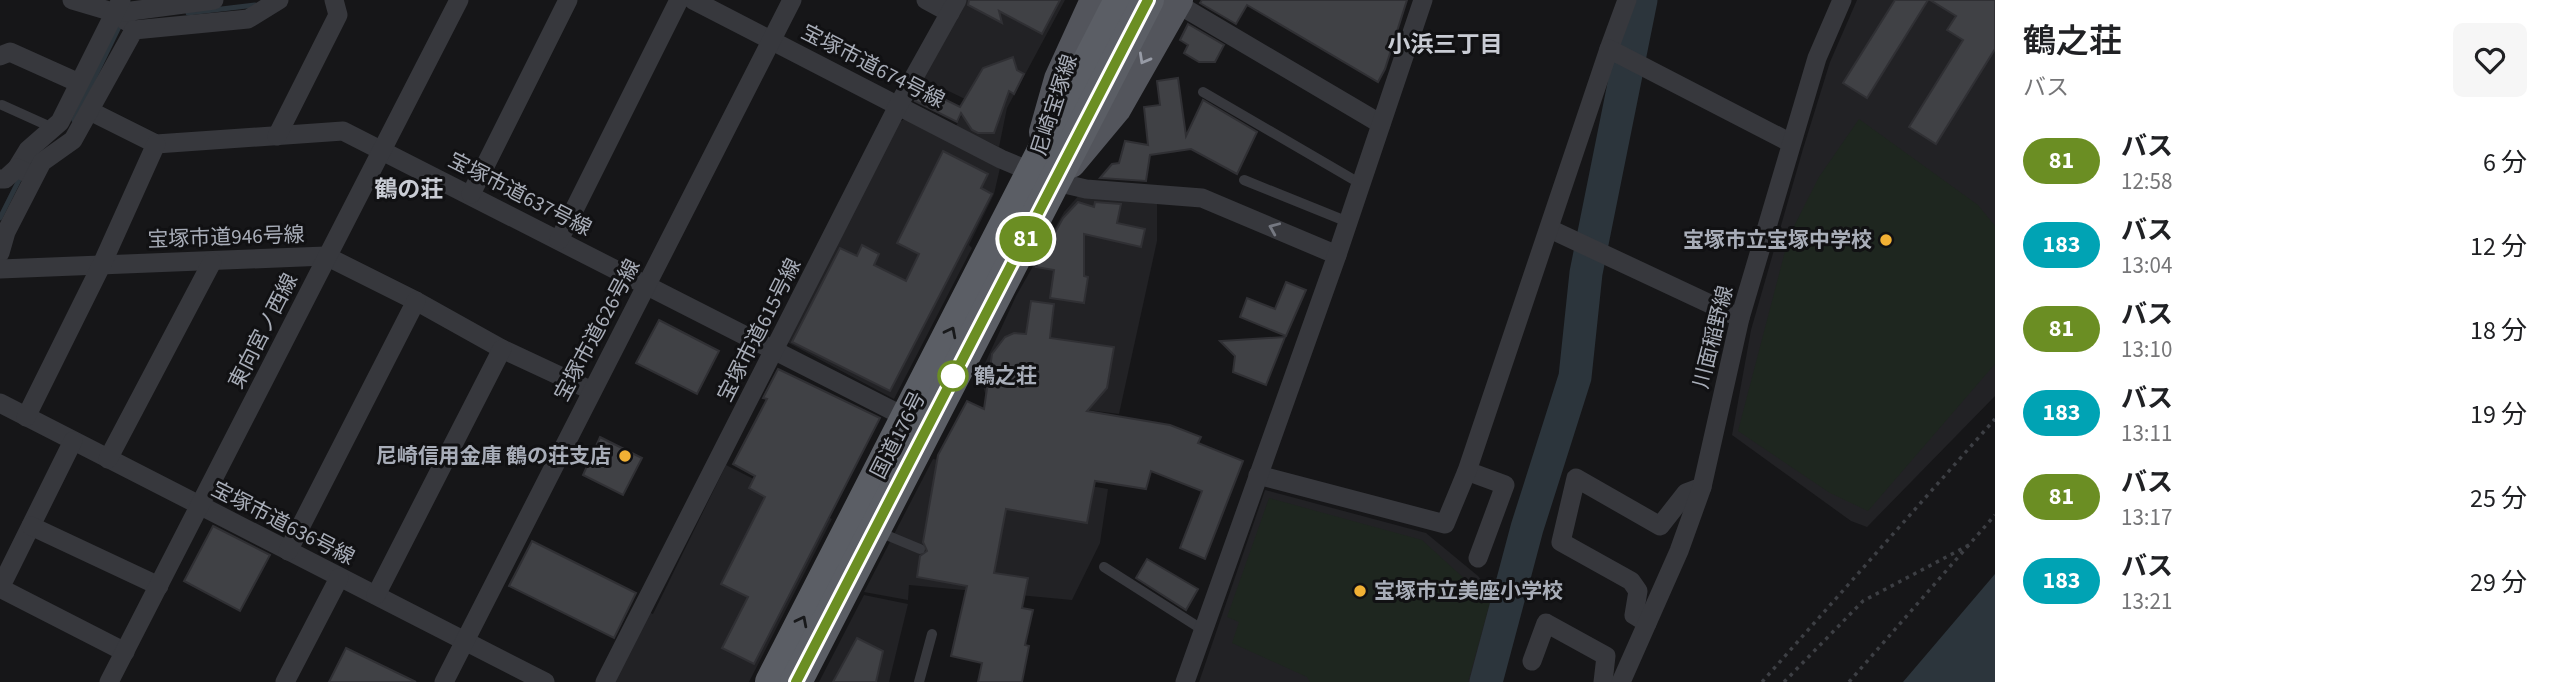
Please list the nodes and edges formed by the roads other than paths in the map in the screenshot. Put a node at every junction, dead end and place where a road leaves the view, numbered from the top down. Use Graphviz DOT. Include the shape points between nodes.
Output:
graph roads {
  1 [pos="72,0"];
  2 [pos="214,0"];
  3 [pos="279,0"];
  4 [pos="334,0"];
  5 [pos="458,0"];
  6 [pos="568,0"];
  7 [pos="680,0"];
  8 [pos="693,0"];
  9 [pos="792,0"];
  10 [pos="926,0"];
  11 [pos="1095,0"];
  12 [pos="1120,0"];
  13 [pos="1423,0"];
  14 [pos="1627,0"];
  15 [pos="1842,0"];
  16 [pos="1167,1"];
  17 [pos="954,6"];
  18 [pos="125,17"];
  19 [pos="771,40"];
  20 [pos="1608,50"];
  21 [pos="0,56"];
  22 [pos="79,83"];
  23 [pos="1203,92"];
  24 [pos="899,104"];
  25 [pos="2,105"];
  26 [pos="90,111"];
  27 [pos="1381,124"];
  28 [pos="53,128"];
  29 [pos="277,136"];
  30 [pos="1791,143"];
  31 [pos="156,144"];
  32 [pos="380,150"];
  33 [pos="15,177"];
  34 [pos="1044,177"];
  35 [pos="1244,180"];
  36 [pos="1360,184"];
  37 [pos="471,194"];
  38 [pos="1348,222"];
  39 [pos="1550,229"];
  40 [pos="559,240"];
  41 [pos="0,253"];
  42 [pos="1337,254"];
  43 [pos="326,256"];
  44 [pos="212,262"];
  45 [pos="102,264"];
  46 [pos="0,269"];
  47 [pos="646,286"];
  48 [pos="416,301"];
  49 [pos="1740,318"];
  50 [pos="502,349"];
  51 [pos="773,351"];
  52 [pos="590,390"];
  53 [pos="0,403"];
  54 [pos="26,417"];
  55 [pos="907,418"];
  56 [pos="73,441"];
  57 [pos="108,459"];
  58 [pos="1467,471"];
  59 [pos="1258,475"];
  60 [pos="1702,488"];
  61 [pos="201,506"];
  62 [pos="31,526"];
  63 [pos="875,530"];
  64 [pos="920,549"];
  65 [pos="288,551"];
  66 [pos="1478,558"];
  67 [pos="7,559"];
  68 [pos="1104,567"];
  69 [pos="339,578"];
  70 [pos="159,586"];
  71 [pos="0,588"];
  72 [pos="376,595"];
  73 [pos="1647,623"];
  74 [pos="1203,630"];
  75 [pos="932,634"];
  76 [pos="464,641"];
  77 [pos="125,652"];
  78 [pos="1532,661"];
  79 [pos="109,682"];
  80 [pos="285,682"];
  81 [pos="444,682"];
  82 [pos="545,682"];
  83 [pos="605,682"];
  84 [pos="771,682"];
  85 [pos="796,682"];
  86 [pos="919,682"];
  87 [pos="1185,682"];
  88 [pos="1603,682"];
  89 [pos="1621,682"];
  1 -- 18 [label="street"];
  2 -- 18 [label="street"];
  3 -- 18 [label="street" via="248,19"];
  4 -- 29 [label="street" via="338,15"];
  5 -- 32 [label="street, 東向宮ノ西線"];
  6 -- 37 [label="street"];
  7 -- 40 [label="street"];
  8 -- 19 [label="street, 宝塚市道674号線"];
  9 -- 19 [label="street, 宝塚市道626号線"];
  10 -- 17 [label="street"];
  11 -- 34 [label="main road, 尼崎宝塚線" via="1059,79"];
  12 -- 34 [label="highway, 国道176号"];
  13 -- 27 [label="street"];
  14 -- 20 [label="street"];
  15 -- 30 [label="street, 川面稲野線" via="1817,58"];
  16 -- 27 [label="street"];
  16 -- 34 [label="highway, 国道176号, one-way"];
  17 -- 24 [label="street, 宝塚市道615号線"];
  18 -- 22 [label="street"];
  18 -- 26 [label="street"];
  19 -- 24 [label="street, 宝塚市道674号線"];
  19 -- 47 [label="street, 宝塚市道626号線"];
  20 -- 30 [label="street"];
  20 -- 39 [label="street"];
  21 -- 22 [label="street" via="10,51"];
  22 -- 28 [label="street"];
  23 -- 36 [label="lane"];
  24 -- 34 [label="street, 宝塚市道674号線"];
  24 -- 51 [label="street, 宝塚市道615号線"];
  25 -- 28 [label="lane"];
  26 -- 31 [label="street"];
  26 -- 33 [label="street" via="73,140"];
  27 -- 36 [label="street"];
  28 -- 33 [label="street" via="28,150"];
  29 -- 31 [label="street, 宝塚市道637号線"];
  29 -- 32 [label="street, 宝塚市道637号線" via="343,131"];
  30 -- 49 [label="street, 川面稲野線"];
  31 -- 45 [label="street"];
  32 -- 37 [label="street, 宝塚市道637号線"];
  32 -- 43 [label="street, 東向宮ノ西線"];
  33 -- 41 [label="street"];
  42 -- 34 [label="street, 宝塚市道674号線, one-way" via="1202,198 1086,189"];
  55 -- 34 [label="highway, 国道176号, one-way"];
  34 -- 63 [label="highway, 国道176号"];
  35 -- 38 [label="lane"];
  36 -- 38 [label="street"];
  37 -- 40 [label="street, 宝塚市道637号線"];
  38 -- 42 [label="street"];
  39 -- 49 [label="street"];
  39 -- 58 [label="street"];
  40 -- 47 [label="street, 宝塚市道637号線"];
  42 -- 59 [label="street"];
  43 -- 44 [label="street, 宝塚市道946号線"];
  43 -- 48 [label="street, 宝塚市道946号線"];
  43 -- 61 [label="street, 東向宮ノ西線"];
  44 -- 45 [label="street, 宝塚市道946号線"];
  44 -- 57 [label="street"];
  45 -- 46 [label="street, 宝塚市道946号線"];
  45 -- 54 [label="street"];
  47 -- 51 [label="street, 宝塚市道637号線"];
  47 -- 52 [label="street, 宝塚市道626号線"];
  48 -- 50 [label="street, 宝塚市道946号線"];
  48 -- 65 [label="street"];
  49 -- 60 [label="street, 川面稲野線"];
  50 -- 52 [label="street, 宝塚市道946号線"];
  50 -- 72 [label="street"];
  51 -- 55 [label="street, 宝塚市道637号線"];
  51 -- 83 [label="street, 宝塚市道615号線"];
  52 -- 76 [label="street, 宝塚市道626号線"];
  53 -- 54 [label="street, 宝塚市道636号線"];
  54 -- 56 [label="street, 宝塚市道636号線"];
  84 -- 55 [label="highway, 国道176号, one-way"];
  56 -- 57 [label="street, 宝塚市道636号線"];
  56 -- 62 [label="street"];
  57 -- 61 [label="street, 宝塚市道636号線"];
  58 -- 59 [label="street" via="1445,523"];
  58 -- 66 [label="street" via="1505,485"];
  59 -- 74 [label="street"];
  60 -- 73 [label="street, 川面稲野線"];
  60 -- 73 [label="street" via="1686,493 1660,526 1576,478 1561,542 1631,581 1638,591 1634,615"];
  61 -- 65 [label="street, 宝塚市道636号線"];
  61 -- 70 [label="street, 東向宮ノ西線"];
  62 -- 67 [label="street"];
  62 -- 70 [label="street"];
  63 -- 64 [label="lane"];
  63 -- 85 [label="highway, 国道176号"];
  65 -- 69 [label="street, 宝塚市道636号線"];
  67 -- 71 [label="street"];
  68 -- 74 [label="lane"];
  69 -- 72 [label="street, 宝塚市道636号線"];
  69 -- 80 [label="street"];
  70 -- 77 [label="street, 東向宮ノ西線"];
  71 -- 77 [label="street"];
  72 -- 76 [label="street, 宝塚市道636号線"];
  73 -- 89 [label="street, 川面稲野線"];
  74 -- 87 [label="street"];
  75 -- 86 [label="lane"];
  76 -- 81 [label="street, 宝塚市道626号線"];
  76 -- 82 [label="street, 宝塚市道636号線"];
  77 -- 79 [label="street, 東向宮ノ西線"];
  78 -- 88 [label="street" via="1546,623 1606,656"];
}
